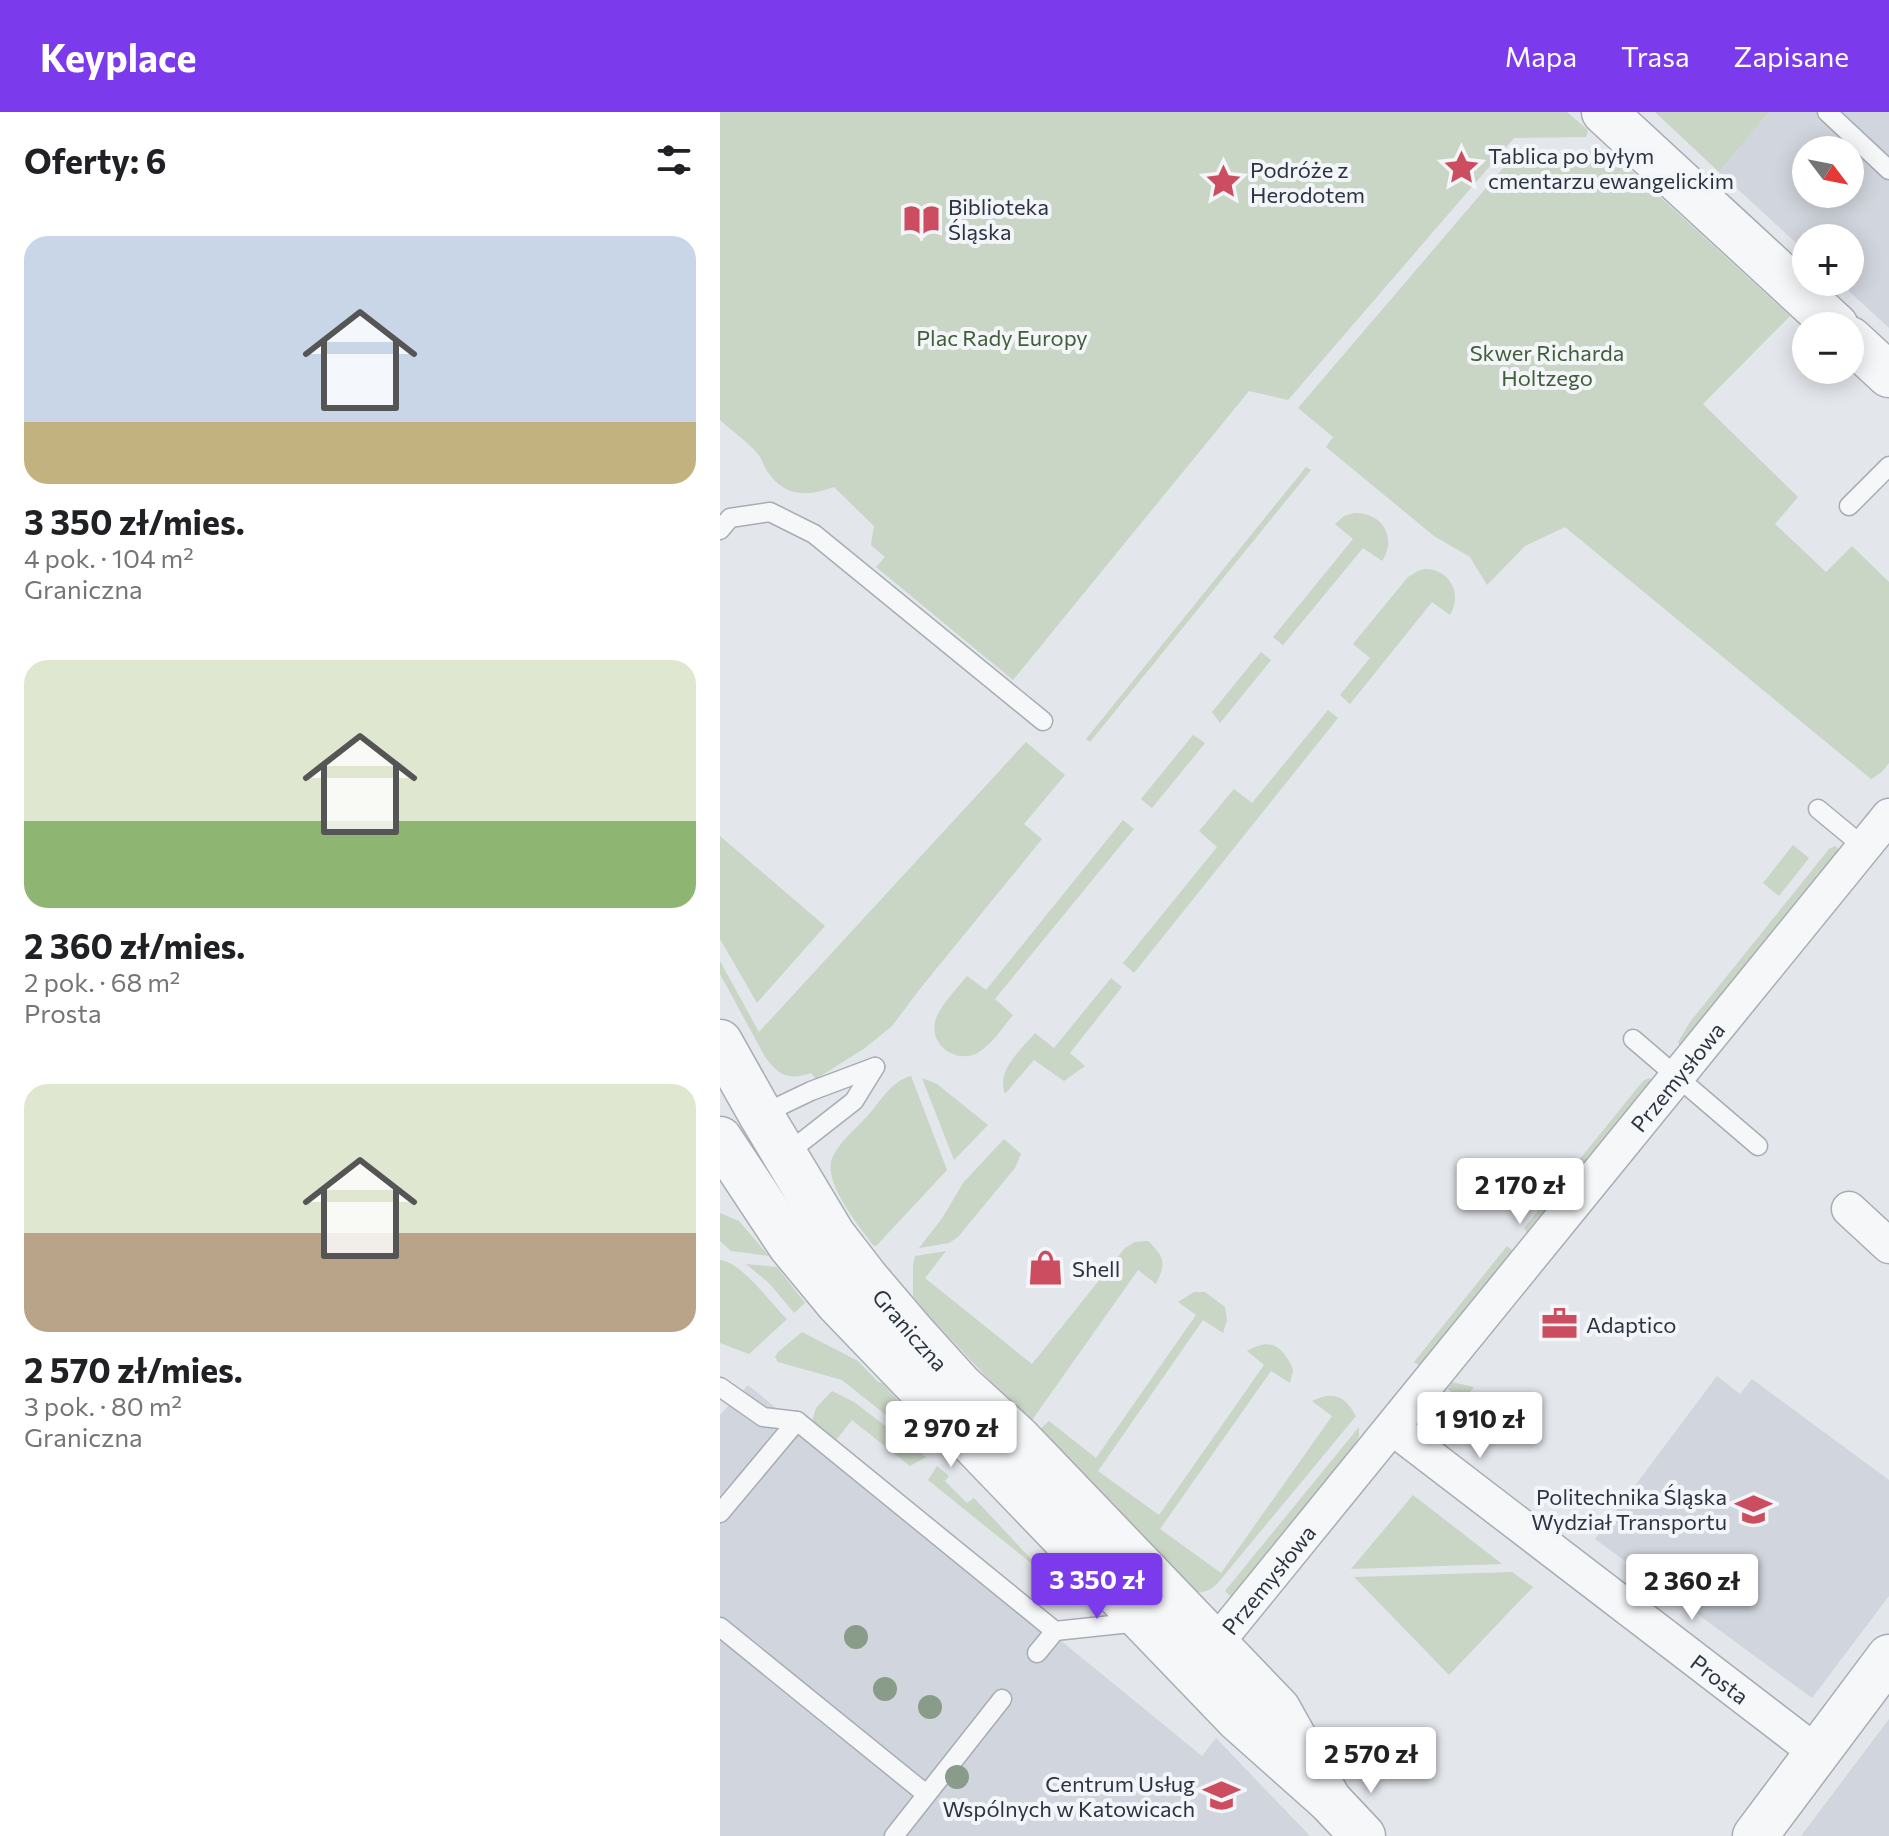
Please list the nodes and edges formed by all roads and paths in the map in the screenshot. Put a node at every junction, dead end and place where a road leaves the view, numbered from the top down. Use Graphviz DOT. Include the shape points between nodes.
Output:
graph roads {
  1 [pos="1604,112"];
  2 [pos="1827,112"];
  3 [pos="1889,170"];
  4 [pos="1821,312"];
  5 [pos="1864,352"];
  6 [pos="1889,375"];
  7 [pos="1889,466"];
  8 [pos="1849,506"];
  9 [pos="720,530"];
  10 [pos="1043,721"];
  11 [pos="1818,809"];
  12 [pos="1889,816"];
  13 [pos="1864,847"];
  14 [pos="1633,1039"];
  15 [pos="720,1042"];
  16 [pos="1678,1076"];
  17 [pos="761,1115"];
  18 [pos="1758,1146"];
  19 [pos="785,1155"];
  20 [pos="725,1157"];
  21 [pos="1849,1209"];
  22 [pos="1889,1246"];
  23 [pos="720,1387"];
  24 [pos="797,1421"];
  25 [pos="1393,1428"];
  26 [pos="720,1513"];
  27 [pos="1146,1622"];
  28 [pos="720,1627"];
  29 [pos="1055,1631"];
  30 [pos="1037,1653"];
  31 [pos="1889,1657"];
  32 [pos="1205,1658"];
  33 [pos="1002,1699"];
  34 [pos="1817,1753"];
  35 [pos="926,1794"];
  36 [pos="894,1836"];
  37 [pos="1363,1836"];
  38 [pos="1755,1836"];
  1 -- 4 [label="street"];
  2 -- 3 [label="lane"];
  5 -- 6 [label="street"];
  7 -- 8 [label="lane"];
  9 -- 10 [label="lane" via="730,518 770,512 814,534"];
  11 -- 13 [label="lane"];
  12 -- 13 [label="street, Przemysłowa"];
  13 -- 16 [label="street, Przemysłowa"];
  14 -- 16 [label="lane"];
  15 -- 17 [label="street, Graniczna"];
  16 -- 18 [label="lane"];
  16 -- 25 [label="street, Przemysłowa"];
  17 -- 19 [label="street, Graniczna"];
  17 -- 19 [label="lane" via="875,1067 854,1101"];
  17 -- 20 [label="street"];
  19 -- 20 [label="street"];
  19 -- 32 [label="street, Graniczna" via="833,1235 867,1279 960,1385 1018,1438"];
  20 -- 27 [label="street, Graniczna" via="838,1303"];
  21 -- 22 [label="street"];
  23 -- 24 [label="lane" via="763,1417"];
  24 -- 26 [label="lane"];
  24 -- 29 [label="lane"];
  25 -- 32 [label="street, Przemysłowa"];
  25 -- 34 [label="street, Prosta"];
  27 -- 29 [label="lane"];
  27 -- 32 [label="street, Graniczna"];
  28 -- 35 [label="lane"];
  29 -- 30 [label="lane"];
  31 -- 34 [label="street"];
  32 -- 37 [label="street, Graniczna" via="1238,1719"];
  33 -- 35 [label="lane"];
  34 -- 38 [label="street"];
  35 -- 36 [label="lane"];
}
